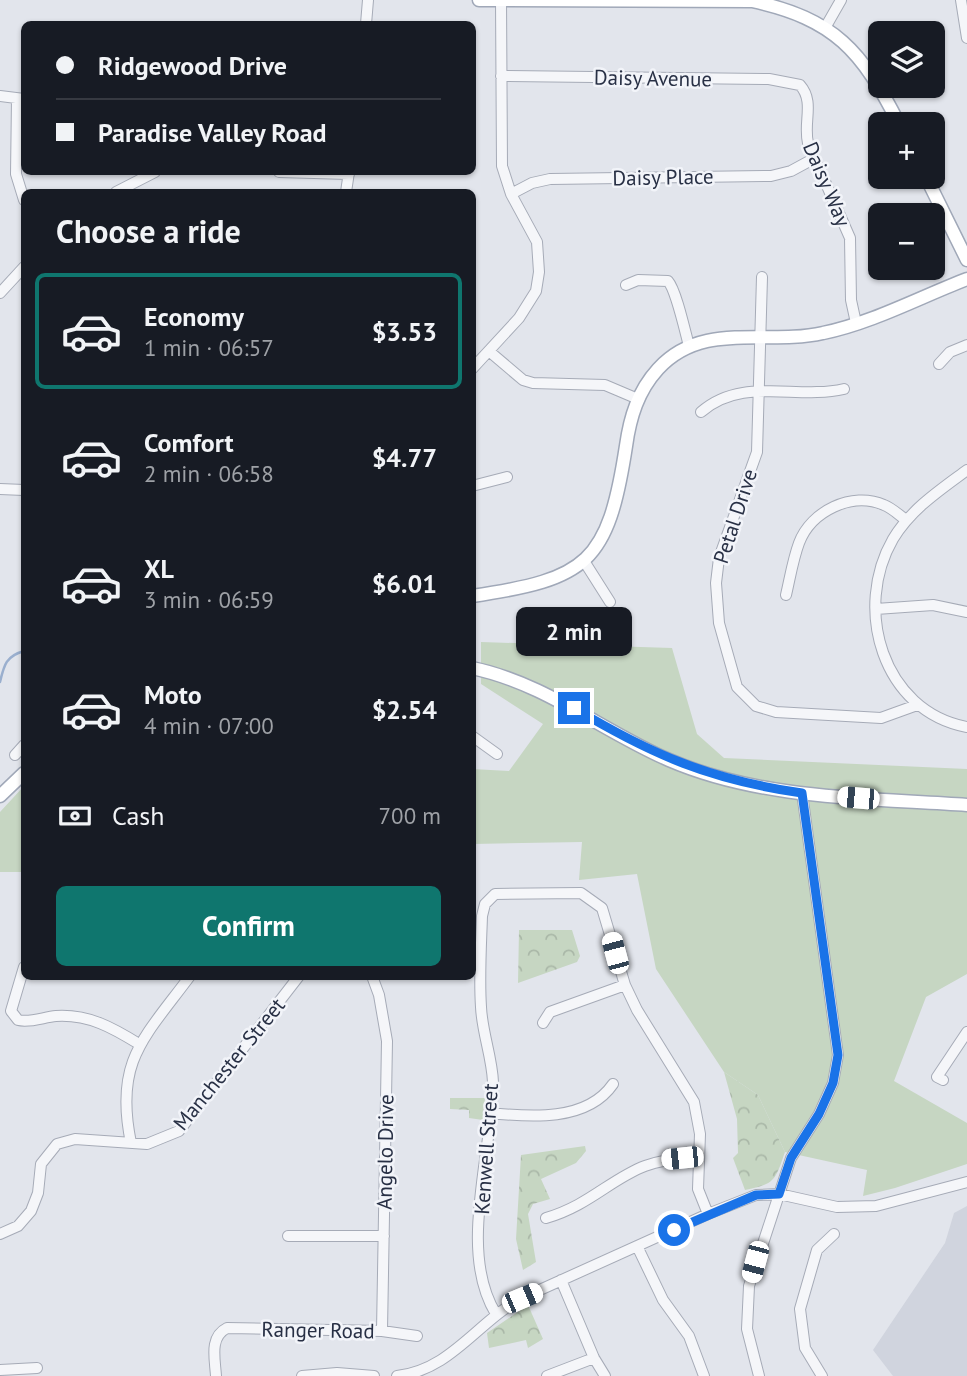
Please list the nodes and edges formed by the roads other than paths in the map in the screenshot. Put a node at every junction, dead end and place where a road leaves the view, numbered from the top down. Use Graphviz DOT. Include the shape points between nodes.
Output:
graph roads {
  1 [pos="368,0"];
  2 [pos="479,0"];
  3 [pos="501,0"];
  4 [pos="645,0"];
  5 [pos="696,0"];
  6 [pos="752,0"];
  7 [pos="841,0"];
  8 [pos="961,0"];
  9 [pos="366,21"];
  10 [pos="825,28"];
  11 [pos="967,38"];
  12 [pos="501,76"];
  13 [pos="803,88"];
  14 [pos="0,96"];
  15 [pos="21,99"];
  16 [pos="892,112"];
  17 [pos="815,158"];
  18 [pos="149,175"];
  19 [pos="122,189"];
  20 [pos="932,189"];
  21 [pos="21,190"];
  22 [pos="511,194"];
  23 [pos="967,260"];
  24 [pos="21,270"];
  25 [pos="762,277"];
  26 [pos="967,279"];
  27 [pos="626,285"];
  28 [pos="0,293"];
  29 [pos="856,323"];
  30 [pos="760,337"];
  31 [pos="967,345"];
  32 [pos="689,346"];
  33 [pos="490,352"];
  34 [pos="939,364"];
  35 [pos="476,365"];
  36 [pos="844,389"];
  37 [pos="757,391"];
  38 [pos="638,399"];
  39 [pos="701,412"];
  40 [pos="967,470"];
  41 [pos="507,477"];
  42 [pos="476,485"];
  43 [pos="0,489"];
  44 [pos="21,489"];
  45 [pos="906,520"];
  46 [pos="584,561"];
  47 [pos="476,595"];
  48 [pos="786,595"];
  49 [pos="610,602"];
  50 [pos="876,609"];
  51 [pos="967,612"];
  52 [pos="476,669"];
  53 [pos="917,705"];
  54 [pos="967,727"];
  55 [pos="476,739"];
  56 [pos="21,748"];
  57 [pos="497,754"];
  58 [pos="15,755"];
  59 [pos="21,777"];
  60 [pos="802,793"];
  61 [pos="0,796"];
  62 [pos="967,805"];
  63 [pos="21,975"];
  64 [pos="187,980"];
  65 [pos="296,980"];
  66 [pos="373,980"];
  67 [pos="625,985"];
  68 [pos="543,1023"];
  69 [pos="967,1032"];
  70 [pos="139,1044"];
  71 [pos="943,1080"];
  72 [pos="613,1084"];
  73 [pos="489,1113"];
  74 [pos="131,1143"];
  75 [pos="699,1160"];
  76 [pos="967,1182"];
  77 [pos="779,1194"];
  78 [pos="708,1213"];
  79 [pos="546,1218"];
  80 [pos="0,1234"];
  81 [pos="834,1234"];
  82 [pos="288,1236"];
  83 [pos="384,1236"];
  84 [pos="637,1246"];
  85 [pos="561,1280"];
  86 [pos="496,1314"];
  87 [pos="382,1331"];
  88 [pos="417,1336"];
  89 [pos="594,1358"];
  90 [pos="37,1368"];
  91 [pos="0,1370"];
  92 [pos="216,1376"];
  93 [pos="302,1376"];
  94 [pos="374,1376"];
  95 [pos="397,1376"];
  96 [pos="547,1376"];
  97 [pos="605,1376"];
  98 [pos="704,1376"];
  99 [pos="759,1376"];
  100 [pos="822,1376"];
  1 -- 9 [label="street"];
  2 -- 3 [label="main road"];
  3 -- 4 [label="main road"];
  3 -- 12 [label="street"];
  4 -- 5 [label="main road"];
  5 -- 6 [label="main road"];
  6 -- 10 [label="main road"];
  7 -- 10 [label="street"];
  8 -- 11 [label="street"];
  10 -- 16 [label="main road" via="867,66"];
  12 -- 13 [label="street, Daisy Avenue" via="769,79"];
  12 -- 22 [label="street" via="500,146"];
  13 -- 17 [label="street, Daisy Way" via="809,101 805,129"];
  14 -- 15 [label="street"];
  15 -- 21 [label="street" via="16,174"];
  17 -- 22 [label="street, Daisy Place" via="771,176 550,179"];
  17 -- 29 [label="street, Daisy Way" via="850,238"];
  18 -- 19 [label="street"];
  20 -- 23 [label="main road"];
  22 -- 33 [label="street" via="537,242 539,272 536,291"];
  24 -- 28 [label="street"];
  25 -- 30 [label="street, Petal Drive"];
  26 -- 29 [label="main road"];
  27 -- 32 [label="street" via="638,280 668,281 675,289"];
  29 -- 30 [label="main road" via="797,338"];
  30 -- 32 [label="main road" via="722,337"];
  30 -- 37 [label="street, Petal Drive"];
  31 -- 34 [label="street" via="950,352"];
  32 -- 38 [label="main road" via="657,369"];
  33 -- 35 [label="street"];
  33 -- 38 [label="street" via="523,380 605,385"];
  36 -- 37 [label="street" via="829,393"];
  37 -- 39 [label="street" via="726,395"];
  37 -- 53 [label="street, Petal Drive" via="757,452 719,558 716,583 719,623 737,688 756,706 776,712 881,718"];
  38 -- 46 [label="main road" via="627,433 614,512 607,531"];
  40 -- 45 [label="street"];
  41 -- 42 [label="street"];
  43 -- 44 [label="street"];
  45 -- 48 [label="street" via="886,505 869,501 852,501 827,510 799,542"];
  45 -- 50 [label="street" via="883,562"];
  46 -- 47 [label="main road" via="545,583"];
  46 -- 49 [label="street"];
  50 -- 51 [label="street" via="933,605"];
  50 -- 53 [label="street" via="886,661 895,680"];
  52 -- 60 [label="main road" via="531,687 669,760 758,787"];
  53 -- 54 [label="street"];
  55 -- 57 [label="street"];
  56 -- 58 [label="street"];
  59 -- 61 [label="main road"];
  60 -- 62 [label="main road"];
  60 -- 77 [label="street" via="838,1055 833,1083 791,1158"];
  63 -- 70 [label="street" via="11,1003 13,1015 23,1021 88,1018"];
  64 -- 70 [label="street"];
  65 -- 74 [label="street, Manchester Street" via="180,1131 159,1141"];
  66 -- 83 [label="street, Angelo Drive" via="387,1041"];
  67 -- 68 [label="street" via="550,1012"];
  67 -- 73 [label="street, Kenwell Street" via="602,908 581,893 506,891 487,900 482,912 481,1008 493,1082"];
  67 -- 75 [label="street" via="690,1092 700,1134"];
  69 -- 71 [label="street" via="937,1077"];
  70 -- 74 [label="street" via="124,1091"];
  72 -- 73 [label="street" via="596,1102 568,1112"];
  73 -- 86 [label="street, Kenwell Street" via="480,1252 485,1296"];
  74 -- 80 [label="street, Manchester Street" via="75,1139 57,1144 41,1164 31,1211 18,1226"];
  75 -- 78 [label="street" via="698,1189"];
  75 -- 79 [label="street" via="682,1158 641,1167 617,1178 593,1198"];
  76 -- 77 [label="street" via="876,1206 837,1207"];
  77 -- 78 [label="street" via="756,1195"];
  77 -- 99 [label="street" via="749,1286 747,1329"];
  78 -- 84 [label="street"];
  81 -- 100 [label="street" via="817,1250 800,1309 805,1348"];
  82 -- 83 [label="street"];
  83 -- 87 [label="street, Angelo Drive"];
  84 -- 85 [label="street"];
  84 -- 98 [label="street" via="663,1300 689,1336"];
  85 -- 86 [label="street"];
  85 -- 89 [label="street"];
  86 -- 95 [label="street" via="447,1358"];
  87 -- 88 [label="street, Ranger Road"];
  87 -- 92 [label="street, Ranger Road" via="227,1328 215,1340"];
  89 -- 96 [label="street"];
  89 -- 97 [label="street"];
  90 -- 91 [label="street"];
  93 -- 94 [label="street"];
}
